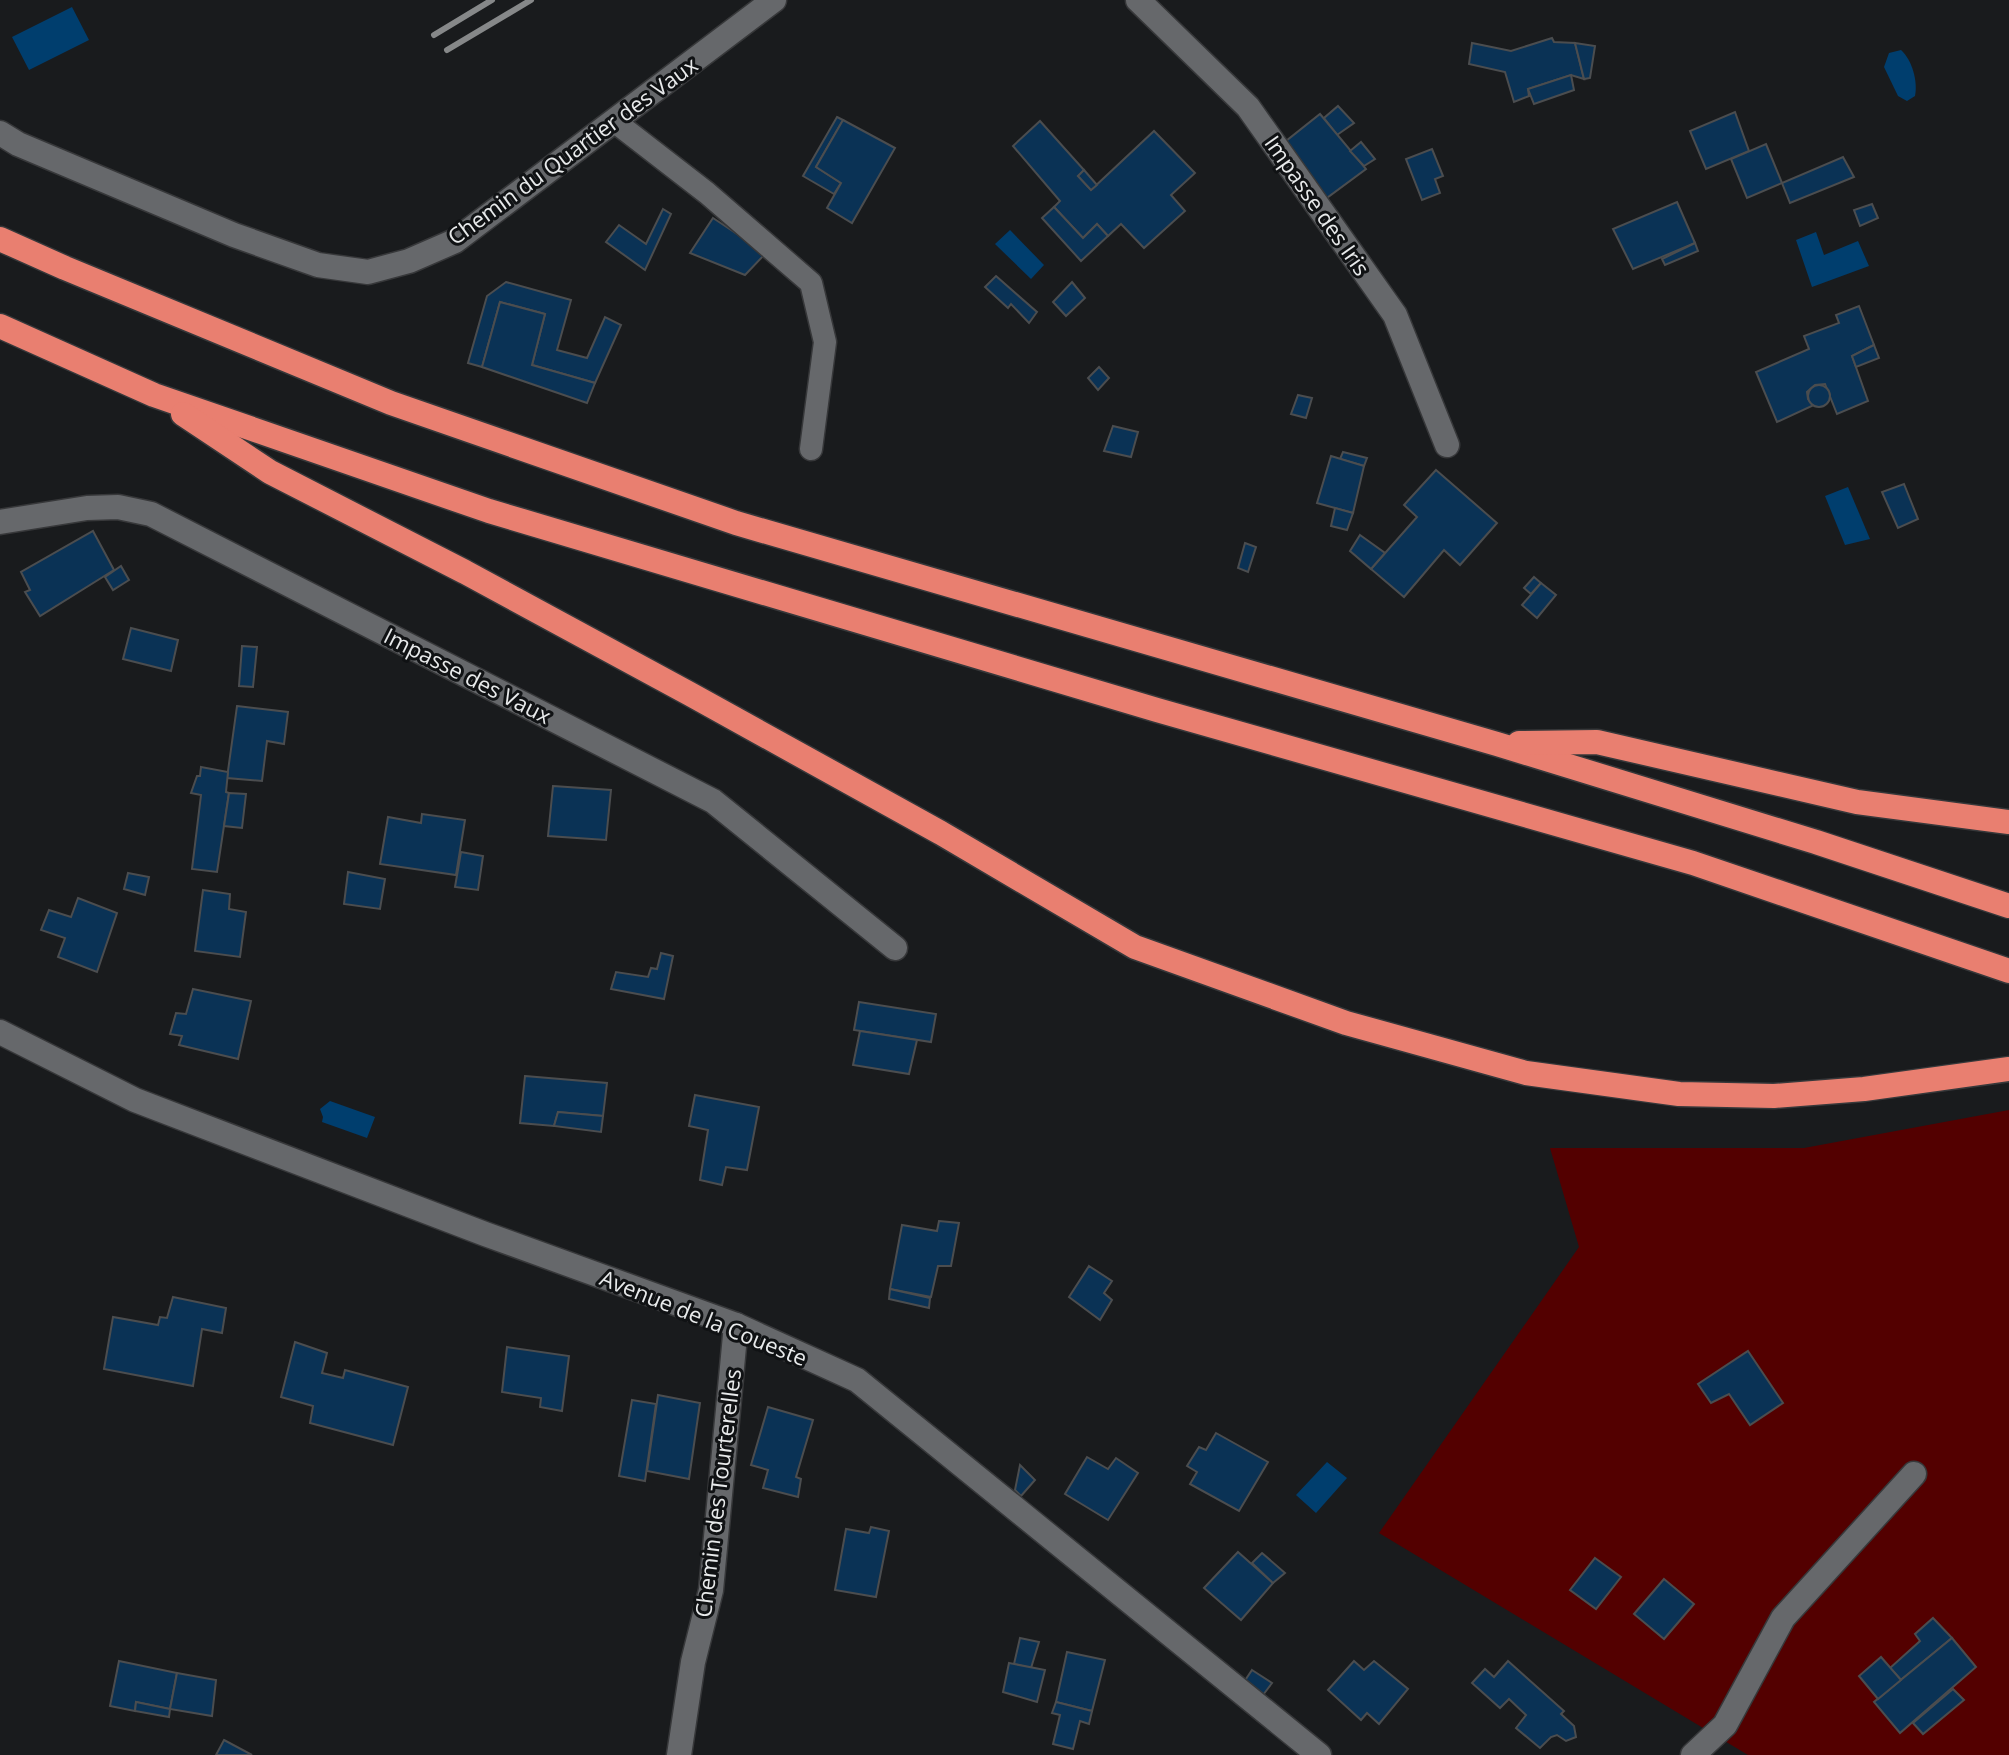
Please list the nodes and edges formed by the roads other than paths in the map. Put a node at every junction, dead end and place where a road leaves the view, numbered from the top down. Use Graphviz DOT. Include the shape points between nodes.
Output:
graph roads {
  1 [pos="774,0"];
  2 [pos="1138,0"];
  3 [pos="614,121"];
  4 [pos="0,133"];
  5 [pos="0,239"];
  6 [pos="0,326"];
  7 [pos="154,395"];
  8 [pos="1447,445"];
  9 [pos="811,449"];
  10 [pos="0,522"];
  11 [pos="1497,744"];
  12 [pos="2009,822"];
  13 [pos="2009,906"];
  14 [pos="895,948"];
  15 [pos="2009,971"];
  16 [pos="0,1032"];
  17 [pos="2002,1071"];
  18 [pos="736,1325"];
  19 [pos="1914,1474"];
  20 [pos="679,1755"];
  21 [pos="1319,1755"];
  22 [pos="1693,1755"];
  1 -- 3 [label="street, Chemin du Quartier des Vaux"];
  2 -- 8 [label="street, Impasse des Iris" via="1248,107 1395,315"];
  3 -- 4 [label="street, Chemin du Quartier des Vaux" via="455,241 368,272 318,265 234,235"];
  3 -- 9 [label="lane" via="811,283 825,342"];
  5 -- 11 [label="highway" via="391,403 736,523"];
  6 -- 7 [label="highway"];
  7 -- 15 [label="highway" via="489,511 1693,863"];
  7 -- 17 [label="highway" via="270,472 664,680 1135,947 1346,1023 1526,1073 1679,1094 1774,1096"];
  10 -- 14 [label="street, Impasse des Vaux" via="87,508 151,514 713,801"];
  11 -- 12 [label="highway" via="1597,742 1857,802"];
  11 -- 13 [label="highway"];
  16 -- 18 [label="street, Avenue de la Coueste" via="135,1100"];
  18 -- 20 [label="street, Chemin des Tourterelles" via="711,1590"];
  18 -- 21 [label="street, Avenue de la Coueste" via="857,1380"];
  19 -- 22 [label="street" via="1783,1618 1725,1725"];
}
